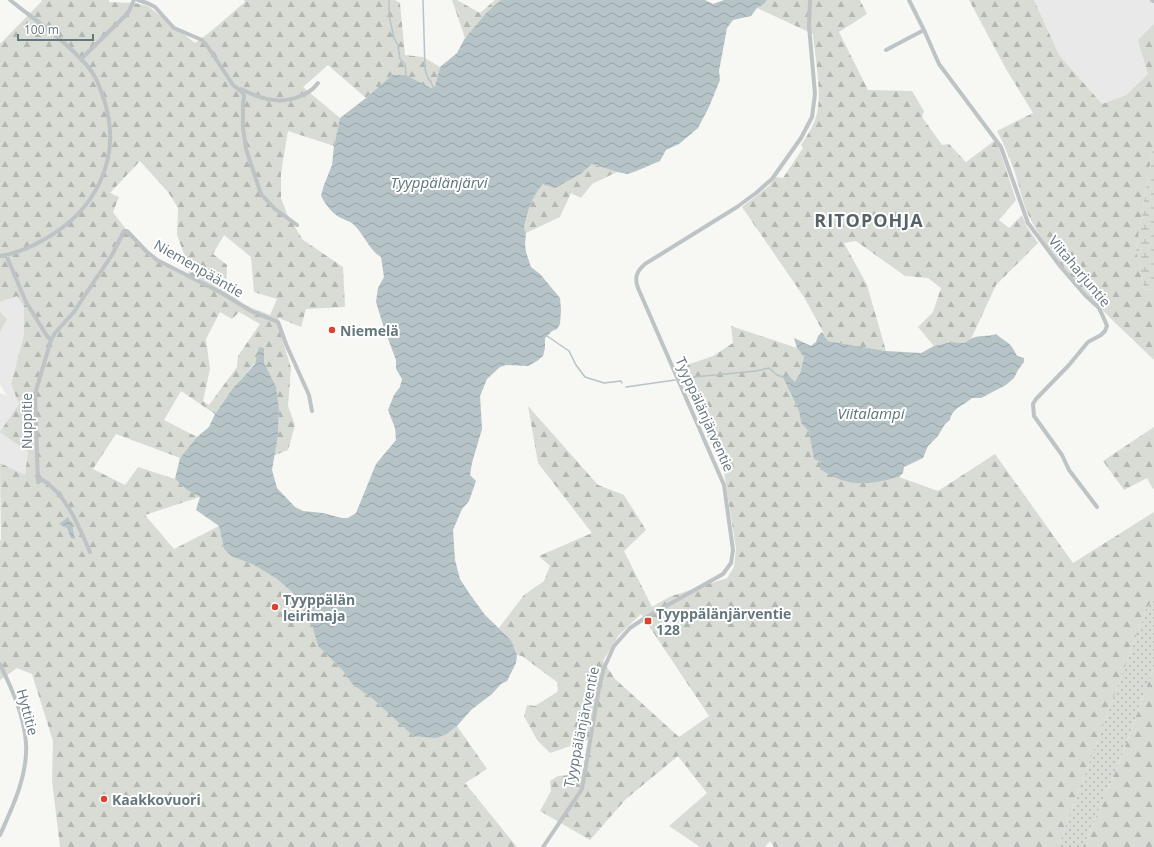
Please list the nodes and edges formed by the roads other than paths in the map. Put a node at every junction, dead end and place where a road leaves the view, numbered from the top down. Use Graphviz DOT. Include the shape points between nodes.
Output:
graph roads {
  1 [pos="10,0"];
  2 [pos="134,0"];
  3 [pos="138,0"];
  4 [pos="810,0"];
  5 [pos="909,0"];
  6 [pos="924,30"];
  7 [pos="886,50"];
  8 [pos="81,59"];
  9 [pos="318,83"];
  10 [pos="238,89"];
  11 [pos="298,225"];
  12 [pos="6,255"];
  13 [pos="0,256"];
  14 [pos="51,340"];
  15 [pos="312,411"];
  16 [pos="1097,507"];
  17 [pos="90,552"];
  18 [pos="0,664"];
  19 [pos="0,834"];
  20 [pos="543,847"];
  1 -- 8 [label="street"];
  2 -- 8 [label="street" via="128,13"];
  3 -- 10 [label="street" via="155,7 174,28 202,40"];
  4 -- 20 [label="street, Tyyppälänjärventie" via="808,26 815,94 812,117 801,138 772,179 756,193 639,269 635,281 724,486 733,550 731,563 723,574 630,628 614,646 604,668 599,688 582,789"];
  5 -- 6 [label="street, Viitaharjuntie"];
  6 -- 7 [label="street"];
  6 -- 16 [label="street, Viitaharjuntie" via="940,64 1001,147 1028,223 1060,266 1098,308 1107,326 1101,335 1088,342 1033,404 1034,416"];
  8 -- 12 [label="street" via="99,85 108,114 110,151 102,179 90,200 67,224 35,245"];
  9 -- 10 [label="street" via="297,98 284,100 268,99"];
  10 -- 11 [label="street" via="244,96 246,149 260,194 275,209"];
  12 -- 13 [label="street"];
  12 -- 14 [label="street" via="26,302"];
  14 -- 15 [label="street, Niemenpääntie" via="74,312 124,231 127,231 157,260 251,311 278,322 309,395"];
  14 -- 17 [label="street, Nuppitie" via="35,394 38,482 41,479 48,483 64,501"];
  18 -- 19 [label="street, Hyttitie" via="16,700 26,744 19,788"];
}
